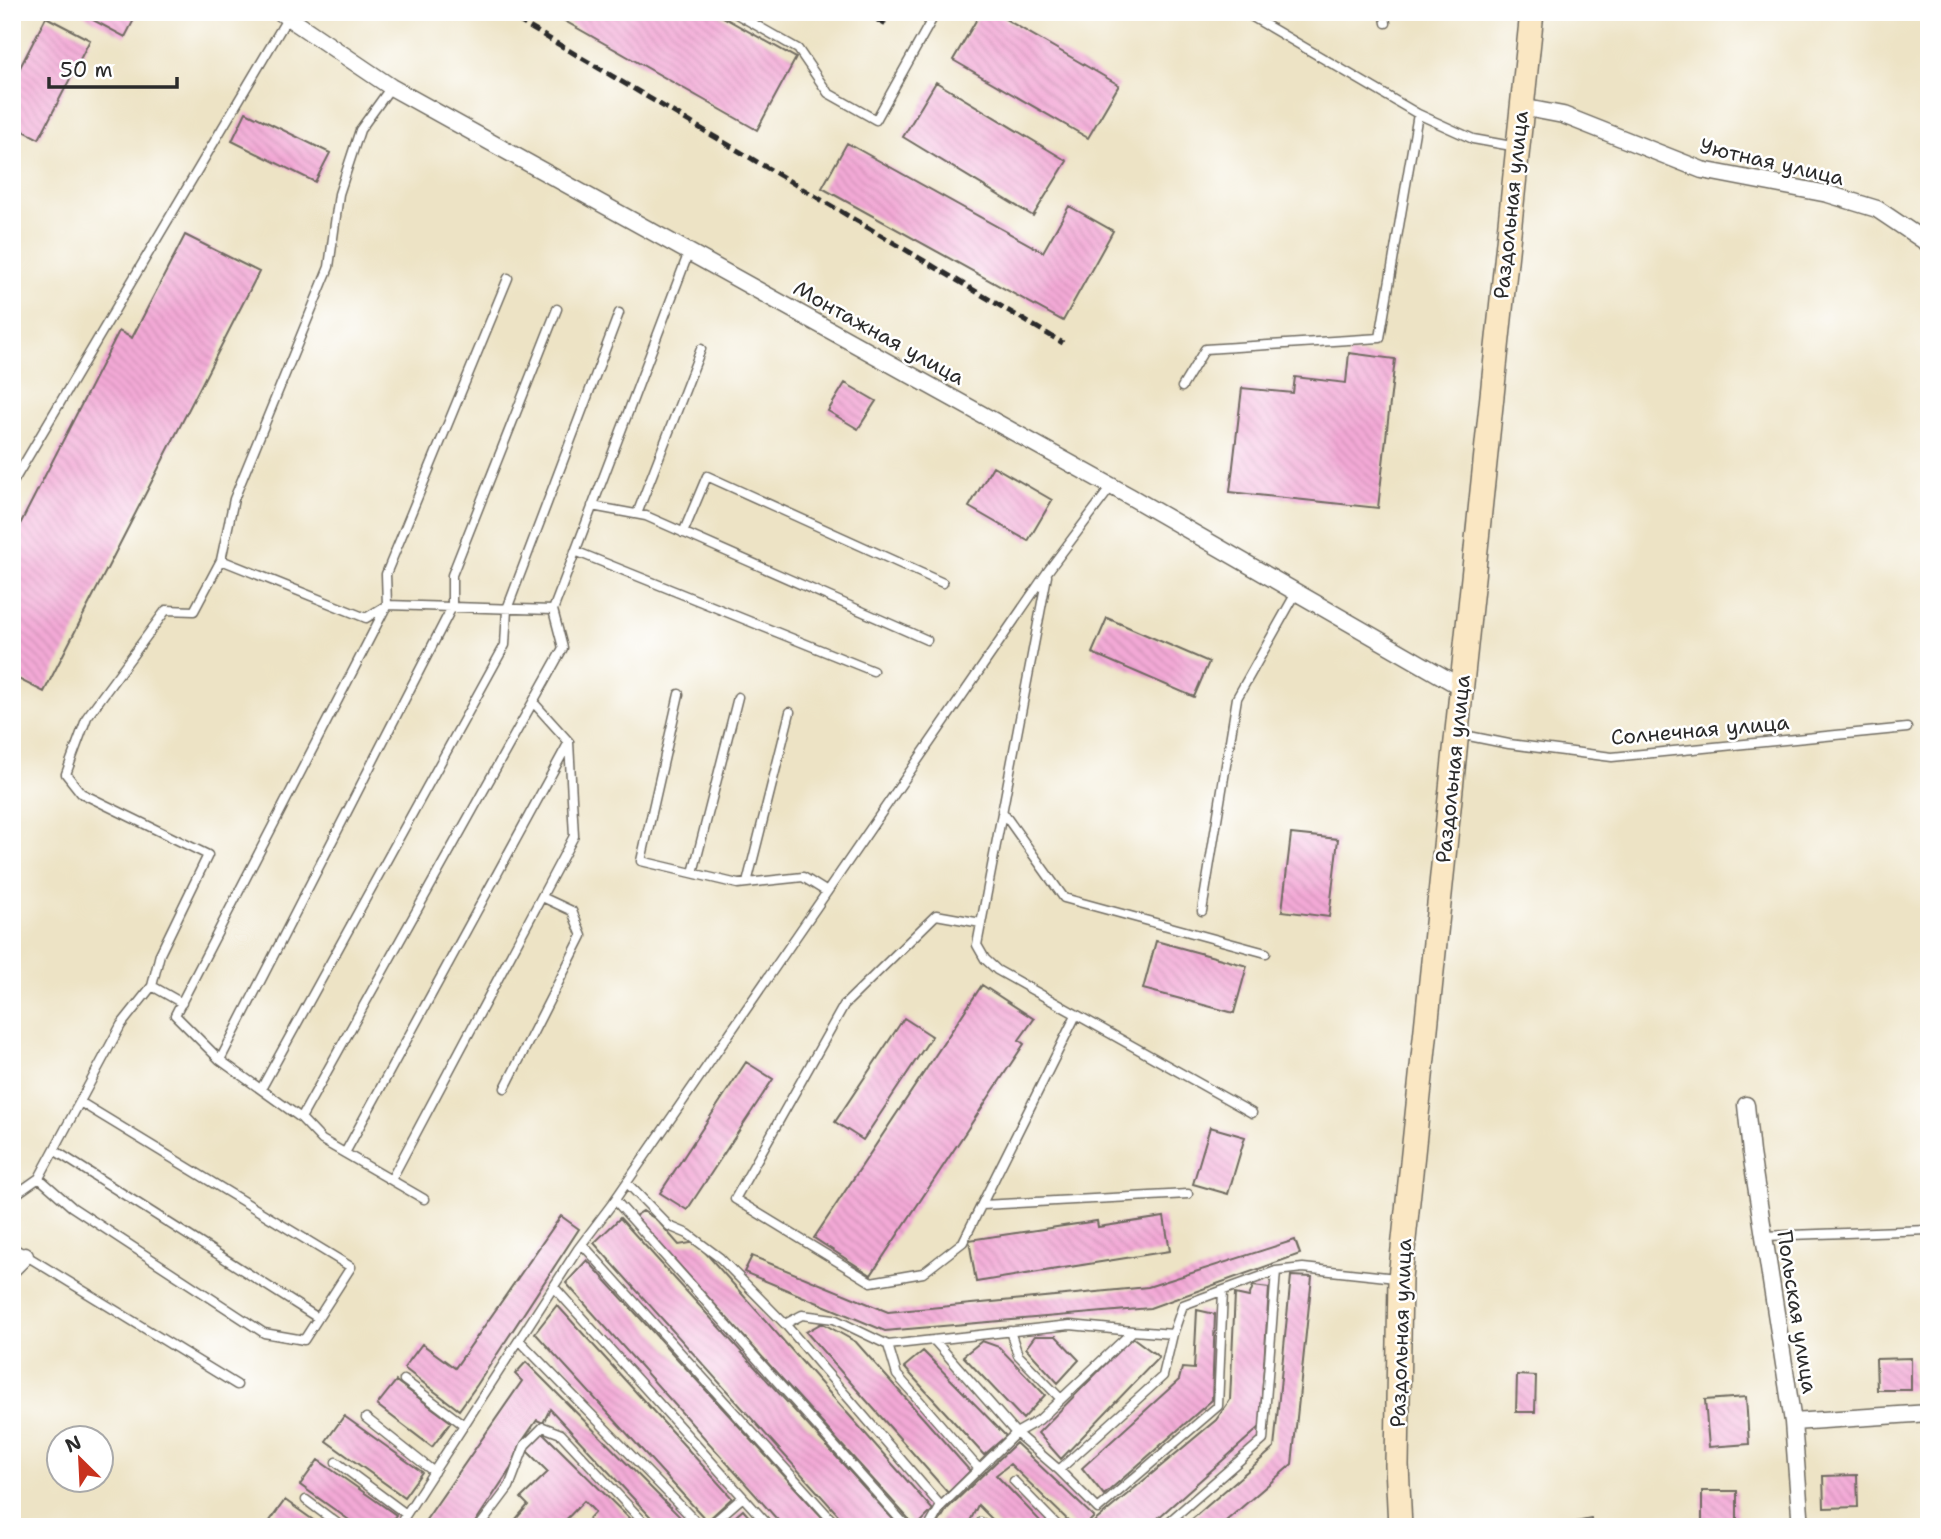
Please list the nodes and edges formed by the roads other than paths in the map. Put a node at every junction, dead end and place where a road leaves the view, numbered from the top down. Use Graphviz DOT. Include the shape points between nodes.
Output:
graph roads {
  1 [pos="733,12"];
  2 [pos="936,12"];
  3 [pos="1244,12"];
  4 [pos="1384,12"];
  5 [pos="1532,12"];
  6 [pos="284,15"];
  7 [pos="1386,23"];
  8 [pos="391,87"];
  9 [pos="1521,107"];
  10 [pos="1418,114"];
  11 [pos="1517,147"];
  12 [pos="1929,244"];
  13 [pos="689,252"];
  14 [pos="508,278"];
  15 [pos="557,309"];
  16 [pos="619,313"];
  17 [pos="701,349"];
  18 [pos="1182,387"];
  19 [pos="12,484"];
  20 [pos="1111,487"];
  21 [pos="592,506"];
  22 [pos="637,514"];
  23 [pos="684,533"];
  24 [pos="575,551"];
  25 [pos="221,560"];
  26 [pos="1048,571"];
  27 [pos="943,583"];
  28 [pos="1296,593"];
  29 [pos="387,605"];
  30 [pos="452,607"];
  31 [pos="507,608"];
  32 [pos="553,610"];
  33 [pos="927,640"];
  34 [pos="873,671"];
  35 [pos="1461,687"];
  36 [pos="679,694"];
  37 [pos="738,697"];
  38 [pos="533,702"];
  39 [pos="790,712"];
  40 [pos="1907,728"];
  41 [pos="1456,734"];
  42 [pos="569,742"];
  43 [pos="1002,811"];
  44 [pos="692,873"];
  45 [pos="747,883"];
  46 [pos="827,892"];
  47 [pos="542,897"];
  48 [pos="1202,911"];
  49 [pos="981,923"];
  50 [pos="1266,953"];
  51 [pos="152,986"];
  52 [pos="182,1003"];
  53 [pos="1076,1014"];
  54 [pos="220,1060"];
  55 [pos="505,1088"];
  56 [pos="261,1089"];
  57 [pos="80,1102"];
  58 [pos="1746,1105"];
  59 [pos="1252,1113"];
  60 [pos="301,1118"];
  61 [pos="54,1150"];
  62 [pos="345,1153"];
  63 [pos="39,1178"];
  64 [pos="391,1180"];
  65 [pos="627,1182"];
  66 [pos="1188,1194"];
  67 [pos="12,1197"];
  68 [pos="424,1199"];
  69 [pos="615,1200"];
  70 [pos="982,1205"];
  71 [pos="1929,1230"];
  72 [pos="1764,1236"];
  73 [pos="582,1244"];
  74 [pos="19,1252"];
  75 [pos="12,1269"];
  76 [pos="1276,1271"];
  77 [pos="1399,1278"];
  78 [pos="554,1287"];
  79 [pos="1223,1291"];
  80 [pos="318,1318"];
  81 [pos="785,1324"];
  82 [pos="1010,1331"];
  83 [pos="1133,1331"];
  84 [pos="1173,1334"];
  85 [pos="519,1340"];
  86 [pos="934,1340"];
  87 [pos="888,1345"];
  88 [pos="404,1380"];
  89 [pos="237,1385"];
  90 [pos="1061,1399"];
  91 [pos="1929,1413"];
  92 [pos="366,1418"];
  93 [pos="1793,1422"];
  94 [pos="464,1426"];
  95 [pos="1016,1433"];
  96 [pos="336,1462"];
  97 [pos="979,1469"];
  98 [pos="1059,1470"];
  99 [pos="434,1472"];
  100 [pos="1014,1481"];
  101 [pos="743,1497"];
  102 [pos="306,1500"];
  103 [pos="941,1506"];
  104 [pos="406,1514"];
  105 [pos="644,1525"];
  106 [pos="342,1527"];
  107 [pos="398,1527"];
  108 [pos="479,1527"];
  109 [pos="701,1527"];
  110 [pos="708,1527"];
  111 [pos="770,1527"];
  112 [pos="838,1527"];
  113 [pos="907,1527"];
  114 [pos="929,1527"];
  115 [pos="1059,1527"];
  116 [pos="1163,1527"];
  117 [pos="1400,1527"];
  118 [pos="1801,1527"];
  1 -- 2 [label="lane" via="797,49 828,93 876,120"];
  3 -- 10 [label="lane"];
  4 -- 7 [label="lane"];
  5 -- 9 [label="main road, Раздольная улица"];
  6 -- 8 [label="street, Монтажная улица"];
  6 -- 19 [label="lane"];
  8 -- 13 [label="street, Монтажная улица"];
  8 -- 25 [label="lane" via="360,130 339,194 329,267 234,499"];
  9 -- 11 [label="main road, Раздольная улица"];
  9 -- 12 [label="street, Уютная улица" via="1563,115 1702,170 1828,194 1877,209"];
  10 -- 11 [label="lane" via="1473,139"];
  10 -- 18 [label="lane" via="1380,338 1205,349"];
  11 -- 35 [label="main road, Раздольная улица"];
  13 -- 20 [label="street, Монтажная улица"];
  13 -- 21 [label="lane"];
  14 -- 29 [label="lane" via="386,574"];
  15 -- 30 [label="lane" via="452,575"];
  16 -- 31 [label="lane"];
  17 -- 22 [label="lane"];
  20 -- 26 [label="lane"];
  20 -- 28 [label="street, Монтажная улица"];
  21 -- 22 [label="lane"];
  21 -- 24 [label="lane"];
  22 -- 23 [label="lane"];
  23 -- 27 [label="lane" via="707,476"];
  23 -- 33 [label="lane"];
  24 -- 32 [label="lane"];
  24 -- 34 [label="lane"];
  25 -- 29 [label="lane" via="366,618"];
  25 -- 51 [label="lane" via="194,611 166,610 87,717 66,774 81,793 208,855 160,954"];
  26 -- 43 [label="lane"];
  26 -- 46 [label="lane"];
  28 -- 35 [label="street, Монтажная улица"];
  28 -- 48 [label="lane" via="1237,698"];
  29 -- 30 [label="lane"];
  29 -- 52 [label="lane"];
  30 -- 31 [label="lane"];
  30 -- 54 [label="lane"];
  31 -- 32 [label="lane"];
  31 -- 56 [label="lane" via="505,645"];
  32 -- 38 [label="lane" via="564,648"];
  35 -- 41 [label="main road, Раздольная улица"];
  36 -- 44 [label="lane" via="640,862"];
  37 -- 44 [label="lane"];
  38 -- 42 [label="lane"];
  38 -- 60 [label="lane"];
  39 -- 45 [label="lane"];
  40 -- 41 [label="lane, Солнечная улица" via="1612,757"];
  41 -- 77 [label="main road, Раздольная улица"];
  42 -- 47 [label="lane" via="574,836"];
  42 -- 62 [label="lane"];
  43 -- 49 [label="lane"];
  43 -- 50 [label="lane" via="1065,898"];
  44 -- 45 [label="lane"];
  45 -- 46 [label="lane" via="803,877"];
  46 -- 65 [label="lane"];
  47 -- 55 [label="lane" via="572,911 582,936"];
  47 -- 64 [label="lane"];
  49 -- 53 [label="lane" via="977,945 985,959"];
  49 -- 70 [label="lane" via="936,915 844,1005 735,1199 871,1282 923,1273 963,1242"];
  51 -- 52 [label="lane"];
  51 -- 57 [label="lane" via="121,1025"];
  52 -- 54 [label="lane" via="175,1015"];
  53 -- 59 [label="lane"];
  53 -- 70 [label="lane"];
  54 -- 56 [label="lane"];
  56 -- 60 [label="lane"];
  57 -- 61 [label="lane"];
  57 -- 80 [label="lane" via="351,1267"];
  58 -- 72 [label="street, Польская улица"];
  60 -- 62 [label="lane" via="322,1140"];
  61 -- 63 [label="lane"];
  61 -- 80 [label="lane"];
  62 -- 64 [label="lane"];
  63 -- 67 [label="lane"];
  63 -- 80 [label="lane" via="72,1207 264,1333 304,1340"];
  64 -- 68 [label="lane"];
  65 -- 69 [label="lane"];
  65 -- 81 [label="lane" via="669,1226 720,1258"];
  66 -- 70 [label="lane"];
  69 -- 73 [label="lane"];
  69 -- 113 [label="lane"];
  71 -- 72 [label="lane"];
  72 -- 93 [label="street, Польская улица"];
  73 -- 78 [label="lane"];
  73 -- 112 [label="lane"];
  74 -- 75 [label="street"];
  74 -- 89 [label="lane"];
  76 -- 77 [label="lane" via="1303,1268"];
  76 -- 79 [label="lane"];
  76 -- 116 [label="lane" via="1263,1440"];
  77 -- 117 [label="main road, Раздольная улица" via="1396,1465"];
  78 -- 85 [label="lane"];
  78 -- 101 [label="lane"];
  79 -- 84 [label="lane" via="1183,1305"];
  79 -- 98 [label="lane" via="1218,1406 1098,1509"];
  81 -- 87 [label="lane" via="802,1315 834,1319"];
  81 -- 103 [label="lane"];
  82 -- 83 [label="lane" via="1070,1325"];
  82 -- 86 [label="lane"];
  82 -- 90 [label="lane" via="1018,1355"];
  83 -- 84 [label="lane"];
  83 -- 90 [label="lane"];
  84 -- 98 [label="lane" via="1163,1376"];
  85 -- 94 [label="lane"];
  85 -- 109 [label="lane"];
  86 -- 87 [label="lane"];
  86 -- 95 [label="lane"];
  87 -- 97 [label="lane" via="897,1376"];
  88 -- 94 [label="lane"];
  90 -- 95 [label="lane"];
  91 -- 93 [label="street"];
  92 -- 99 [label="lane"];
  93 -- 118 [label="street, Польская улица"];
  94 -- 99 [label="lane"];
  95 -- 97 [label="lane"];
  95 -- 98 [label="lane"];
  96 -- 104 [label="lane"];
  97 -- 103 [label="lane"];
  99 -- 104 [label="lane"];
  100 -- 115 [label="lane"];
  101 -- 110 [label="lane"];
  101 -- 111 [label="lane"];
  102 -- 106 [label="lane"];
  103 -- 114 [label="lane"];
  104 -- 107 [label="lane"];
  105 -- 108 [label="lane" via="561,1434 543,1427 525,1445 509,1487"];
}
